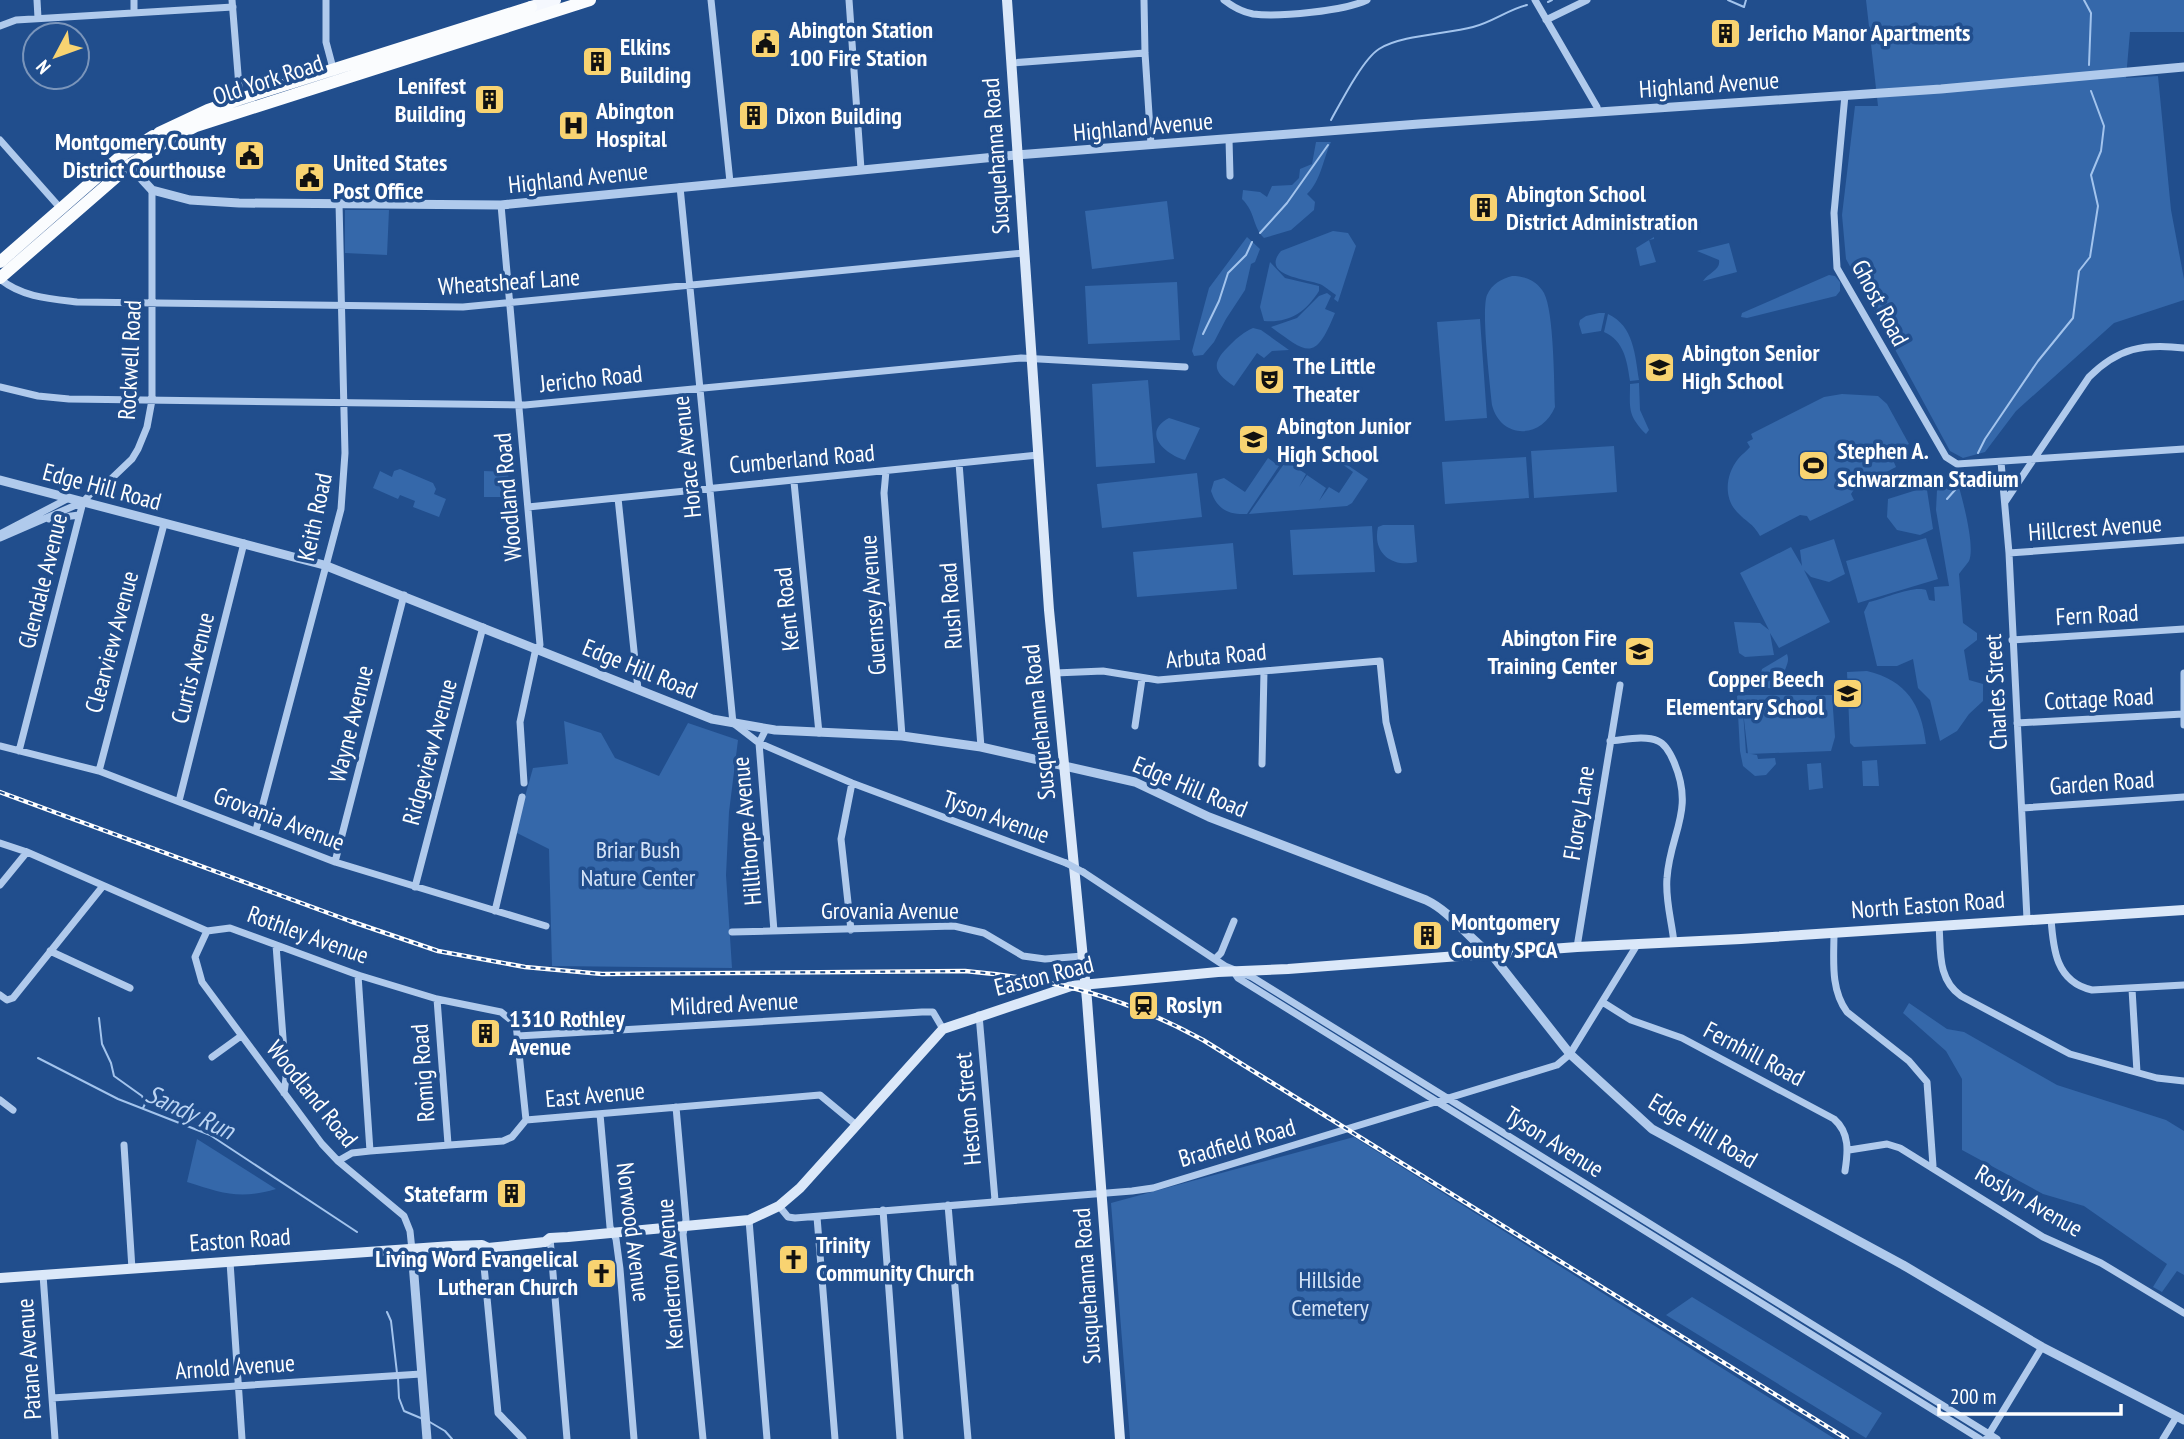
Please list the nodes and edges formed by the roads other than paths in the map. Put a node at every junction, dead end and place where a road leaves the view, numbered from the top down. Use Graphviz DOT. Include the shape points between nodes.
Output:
graph roads {
  1 [pos="37,0"];
  2 [pos="134,0"];
  3 [pos="326,0"];
  4 [pos="555,0"];
  5 [pos="590,0"];
  6 [pos="711,0"];
  7 [pos="849,0"];
  8 [pos="1007,0"];
  9 [pos="1144,0"];
  10 [pos="1224,0"];
  11 [pos="1367,0"];
  12 [pos="1535,0"];
  13 [pos="1587,0"];
  14 [pos="233,4"];
  15 [pos="533,8"];
  16 [pos="134,13"];
  17 [pos="38,18"];
  18 [pos="1546,20"];
  19 [pos="0,26"];
  20 [pos="1145,53"];
  21 [pos="1011,63"];
  22 [pos="2184,67"];
  23 [pos="335,75"];
  24 [pos="1845,95"];
  25 [pos="240,99"];
  26 [pos="1598,112"];
  27 [pos="1229,139"];
  28 [pos="0,140"];
  29 [pos="1151,145"];
  30 [pos="1016,155"];
  31 [pos="126,161"];
  32 [pos="861,169"];
  33 [pos="1230,176"];
  34 [pos="730,182"];
  35 [pos="680,187"];
  36 [pos="152,190"];
  37 [pos="339,203"];
  38 [pos="501,205"];
  39 [pos="64,213"];
  40 [pos="1023,253"];
  41 [pos="0,262"];
  42 [pos="0,278"];
  43 [pos="690,285"];
  44 [pos="152,303"];
  45 [pos="509,304"];
  46 [pos="342,305"];
  47 [pos="2184,348"];
  48 [pos="1030,358"];
  49 [pos="1185,368"];
  50 [pos="0,387"];
  51 [pos="699,388"];
  52 [pos="152,400"];
  53 [pos="344,403"];
  54 [pos="519,405"];
  55 [pos="2184,449"];
  56 [pos="1038,455"];
  57 [pos="2033,460"];
  58 [pos="2001,462"];
  59 [pos="960,463"];
  60 [pos="886,471"];
  61 [pos="0,480"];
  62 [pos="794,482"];
  63 [pos="710,487"];
  64 [pos="69,498"];
  65 [pos="618,498"];
  66 [pos="83,502"];
  67 [pos="2005,502"];
  68 [pos="528,507"];
  69 [pos="79,515"];
  70 [pos="40,520"];
  71 [pos="164,524"];
  72 [pos="0,536"];
  73 [pos="2184,540"];
  74 [pos="244,543"];
  75 [pos="2009,553"];
  76 [pos="324,565"];
  77 [pos="404,595"];
  78 [pos="483,627"];
  79 [pos="2184,629"];
  80 [pos="2012,640"];
  81 [pos="536,648"];
  82 [pos="1264,671"];
  83 [pos="1055,673"];
  84 [pos="2184,673"];
  85 [pos="1142,679"];
  86 [pos="1620,685"];
  87 [pos="638,689"];
  88 [pos="2183,714"];
  89 [pos="733,723"];
  90 [pos="2017,723"];
  91 [pos="2184,725"];
  92 [pos="1135,726"];
  93 [pos="766,729"];
  94 [pos="819,733"];
  95 [pos="902,736"];
  96 [pos="1610,741"];
  97 [pos="759,743"];
  98 [pos="0,746"];
  99 [pos="981,747"];
  100 [pos="19,751"];
  101 [pos="1262,764"];
  102 [pos="1064,765"];
  103 [pos="1398,770"];
  104 [pos="99,771"];
  105 [pos="524,783"];
  106 [pos="852,783"];
  107 [pos="522,797"];
  108 [pos="2184,797"];
  109 [pos="179,801"];
  110 [pos="2022,808"];
  111 [pos="256,830"];
  112 [pos="0,843"];
  113 [pos="27,852"];
  114 [pos="335,862"];
  115 [pos="0,886"];
  116 [pos="103,886"];
  117 [pos="415,887"];
  118 [pos="2184,910"];
  119 [pos="495,911"];
  120 [pos="2051,918"];
  121 [pos="2027,919"];
  122 [pos="1234,921"];
  123 [pos="1939,925"];
  124 [pos="546,926"];
  125 [pos="851,930"];
  126 [pos="207,931"];
  127 [pos="774,931"];
  128 [pos="733,932"];
  129 [pos="1834,932"];
  130 [pos="1674,943"];
  131 [pos="276,945"];
  132 [pos="1637,945"];
  133 [pos="1577,947"];
  134 [pos="50,951"];
  135 [pos="1492,955"];
  136 [pos="1083,956"];
  137 [pos="1215,959"];
  138 [pos="1234,972"];
  139 [pos="358,975"];
  140 [pos="1085,984"];
  141 [pos="2184,985"];
  142 [pos="130,988"];
  143 [pos="2132,989"];
  144 [pos="0,995"];
  145 [pos="437,999"];
  146 [pos="1604,1003"];
  147 [pos="979,1015"];
  148 [pos="943,1029"];
  149 [pos="241,1036"];
  150 [pos="518,1037"];
  151 [pos="1570,1055"];
  152 [pos="212,1057"];
  153 [pos="2137,1072"];
  154 [pos="2184,1081"];
  155 [pos="284,1093"];
  156 [pos="0,1100"];
  157 [pos="1447,1100"];
  158 [pos="1437,1102"];
  159 [pos="676,1107"];
  160 [pos="0,1111"];
  161 [pos="600,1114"];
  162 [pos="526,1120"];
  163 [pos="855,1124"];
  164 [pos="448,1144"];
  165 [pos="124,1145"];
  166 [pos="1849,1150"];
  167 [pos="370,1151"];
  168 [pos="338,1161"];
  169 [pos="1933,1166"];
  170 [pos="1845,1171"];
  171 [pos="1100,1193"];
  172 [pos="1607,1197"];
  173 [pos="995,1200"];
  174 [pos="948,1205"];
  175 [pos="779,1206"];
  176 [pos="1603,1206"];
  177 [pos="883,1210"];
  178 [pos="817,1217"];
  179 [pos="749,1220"];
  180 [pos="685,1228"];
  181 [pos="614,1233"];
  182 [pos="550,1238"];
  183 [pos="482,1245"];
  184 [pos="412,1250"];
  185 [pos="230,1262"];
  186 [pos="132,1269"];
  187 [pos="43,1275"];
  188 [pos="0,1278"];
  189 [pos="2184,1313"];
  190 [pos="2042,1347"];
  191 [pos="1850,1353"];
  192 [pos="421,1374"];
  193 [pos="238,1387"];
  194 [pos="52,1398"];
  195 [pos="2180,1418"];
  196 [pos="1988,1437"];
  197 [pos="55,1439"];
  198 [pos="242,1439"];
  199 [pos="427,1439"];
  200 [pos="523,1439"];
  201 [pos="566,1439"];
  202 [pos="634,1439"];
  203 [pos="703,1439"];
  204 [pos="767,1439"];
  205 [pos="835,1439"];
  206 [pos="900,1439"];
  207 [pos="968,1439"];
  208 [pos="1120,1439"];
  209 [pos="1980,1439"];
  210 [pos="1997,1439"];
  211 [pos="2163,1439"];
  1 -- 17 [label="street"];
  2 -- 16 [label="street"];
  3 -- 23 [label="street" via="326,42"];
  4 -- 15 [label="main road, Old York Road"];
  5 -- 15 [label="highway, Old York Road"];
  6 -- 34 [label="street"];
  7 -- 32 [label="street"];
  8 -- 21 [label="main road, Susquehanna Road"];
  9 -- 20 [label="street"];
  10 -- 11 [label="street" via="1255,14 1338,9"];
  12 -- 18 [label="street"];
  13 -- 18 [label="street"];
  14 -- 16 [label="street"];
  14 -- 25 [label="street"];
  15 -- 23 [label="highway, Old York Road"];
  16 -- 17 [label="street"];
  17 -- 19 [label="street"];
  18 -- 26 [label="street"];
  20 -- 21 [label="street"];
  20 -- 29 [label="street"];
  21 -- 30 [label="main road, Susquehanna Road"];
  22 -- 24 [label="street, Highland Avenue"];
  23 -- 25 [label="highway, Old York Road"];
  23 -- 31 [label="highway, Old York Road" via="196,126"];
  24 -- 26 [label="street, Highland Avenue"];
  24 -- 58 [label="street, Ghost Road" via="1834,213 1837,268 1946,457 1957,464"];
  25 -- 31 [label="highway, Old York Road" via="156,134"];
  26 -- 27 [label="street, Highland Avenue"];
  27 -- 29 [label="street, Highland Avenue"];
  27 -- 33 [label="street"];
  28 -- 39 [label="street"];
  29 -- 30 [label="street, Highland Avenue"];
  30 -- 32 [label="street, Highland Avenue"];
  30 -- 40 [label="main road, Susquehanna Road"];
  31 -- 36 [label="street"];
  31 -- 39 [label="highway, Old York Road"];
  32 -- 34 [label="street, Highland Avenue"];
  34 -- 35 [label="street, Highland Avenue"];
  35 -- 38 [label="street, Highland Avenue"];
  35 -- 43 [label="street, Horace Avenue"];
  36 -- 37 [label="street, Highland Avenue" via="211,202"];
  36 -- 44 [label="street, Rockwell Road"];
  37 -- 38 [label="street, Highland Avenue"];
  37 -- 46 [label="street, Keith Road"];
  38 -- 45 [label="street, Woodland Road"];
  39 -- 41 [label="highway, Old York Road"];
  39 -- 42 [label="highway, Old York Road"];
  40 -- 43 [label="street, Wheatsheaf Lane"];
  40 -- 48 [label="main road, Susquehanna Road"];
  42 -- 44 [label="street, Wheatsheaf Lane" via="45,298"];
  43 -- 45 [label="street, Wheatsheaf Lane"];
  43 -- 51 [label="street, Horace Avenue"];
  44 -- 46 [label="street, Wheatsheaf Lane"];
  44 -- 52 [label="street, Rockwell Road"];
  45 -- 46 [label="street, Wheatsheaf Lane"];
  45 -- 54 [label="street, Woodland Road"];
  46 -- 53 [label="street, Keith Road"];
  47 -- 57 [label="street" via="2133,348 2102,364"];
  48 -- 49 [label="street, Jericho Road"];
  48 -- 51 [label="street, Jericho Road"];
  48 -- 56 [label="main road, Susquehanna Road"];
  50 -- 52 [label="street, Jericho Road" via="69,399"];
  51 -- 54 [label="street, Jericho Road"];
  51 -- 63 [label="street, Horace Avenue"];
  52 -- 53 [label="street, Jericho Road"];
  52 -- 66 [label="street, Rockwell Road" via="148,427 132,459"];
  53 -- 54 [label="street, Jericho Road"];
  53 -- 76 [label="street, Keith Road" via="341,509"];
  54 -- 68 [label="street, Woodland Road"];
  55 -- 57 [label="street, Ghost Road"];
  56 -- 59 [label="street, Cumberland Road"];
  56 -- 83 [label="main road, Susquehanna Road"];
  57 -- 58 [label="street, Ghost Road"];
  57 -- 67 [label="street"];
  58 -- 67 [label="street, Charles Street"];
  59 -- 60 [label="street, Cumberland Road"];
  59 -- 99 [label="street, Rush Road"];
  60 -- 62 [label="street, Cumberland Road"];
  60 -- 95 [label="street, Guernsey Avenue"];
  61 -- 64 [label="street, Edge Hill Road"];
  62 -- 63 [label="street, Cumberland Road"];
  62 -- 94 [label="street, Kent Road"];
  63 -- 65 [label="street, Cumberland Road"];
  63 -- 89 [label="street, Horace Avenue"];
  64 -- 66 [label="street, Edge Hill Road"];
  64 -- 72 [label="street, Rockwell Road"];
  65 -- 68 [label="street, Cumberland Road"];
  65 -- 87 [label="street"];
  66 -- 69 [label="street, Glendale Avenue"];
  66 -- 70 [label="street, Rockwell Road"];
  66 -- 71 [label="street, Edge Hill Road"];
  67 -- 75 [label="street, Charles Street"];
  68 -- 81 [label="street, Woodland Road" via="540,645"];
  69 -- 70 [label="street, Rockwell Road"];
  69 -- 100 [label="street, Glendale Avenue"];
  70 -- 72 [label="street, Rockwell Road"];
  71 -- 74 [label="street, Edge Hill Road"];
  71 -- 104 [label="street, Clearview Avenue"];
  73 -- 75 [label="street, Hillcrest Avenue"];
  74 -- 76 [label="street, Edge Hill Road"];
  74 -- 109 [label="street, Curtis Avenue"];
  75 -- 80 [label="street, Charles Street"];
  76 -- 77 [label="street, Edge Hill Road"];
  76 -- 111 [label="street, Keith Road"];
  77 -- 78 [label="street, Edge Hill Road"];
  77 -- 114 [label="street, Wayne Avenue"];
  78 -- 81 [label="street, Edge Hill Road"];
  78 -- 117 [label="street, Ridgeview Avenue"];
  79 -- 80 [label="street, Fern Road"];
  80 -- 90 [label="street, Charles Street"];
  81 -- 87 [label="street, Edge Hill Road"];
  81 -- 105 [label="street, Woodland Road" via="520,722"];
  82 -- 85 [label="street, Arbuta Road"];
  82 -- 101 [label="street"];
  82 -- 103 [label="street, Arbuta Road" via="1380,661 1386,722"];
  83 -- 85 [label="street, Arbuta Road" via="1103,671"];
  83 -- 102 [label="main road, Susquehanna Road"];
  84 -- 88 [label="street"];
  85 -- 92 [label="street"];
  86 -- 96 [label="street, Florey Lane"];
  87 -- 89 [label="street, Edge Hill Road"];
  88 -- 90 [label="street, Cottage Road"];
  88 -- 91 [label="street"];
  89 -- 93 [label="street, Edge Hill Road"];
  89 -- 97 [label="street, Tyson Avenue"];
  90 -- 110 [label="street, Charles Street"];
  93 -- 94 [label="street, Edge Hill Road"];
  93 -- 97 [label="street, Hillthorpe Avenue"];
  94 -- 95 [label="street, Edge Hill Road"];
  95 -- 99 [label="street, Edge Hill Road"];
  96 -- 130 [label="street" via="1660,741 1678,771 1683,812 1666,881"];
  96 -- 133 [label="street, Florey Lane"];
  97 -- 106 [label="street, Tyson Avenue"];
  97 -- 127 [label="street, Hillthorpe Avenue"];
  98 -- 100 [label="street, Grovania Avenue"];
  99 -- 102 [label="street, Edge Hill Road"];
  100 -- 104 [label="street, Grovania Avenue"];
  102 -- 135 [label="street, Edge Hill Road" via="1153,788 1209,817 1426,900 1447,912"];
  102 -- 136 [label="main road, Susquehanna Road"];
  104 -- 109 [label="street, Grovania Avenue"];
  106 -- 125 [label="street" via="841,839"];
  106 -- 137 [label="street, Tyson Avenue, bridge" via="1066,863"];
  107 -- 119 [label="street"];
  108 -- 110 [label="street, Garden Road"];
  109 -- 111 [label="street, Grovania Avenue"];
  110 -- 121 [label="street, Charles Street"];
  111 -- 114 [label="street, Grovania Avenue"];
  112 -- 113 [label="street, Rothley Avenue"];
  113 -- 115 [label="street"];
  113 -- 116 [label="street, Rothley Avenue"];
  114 -- 117 [label="street, Grovania Avenue"];
  116 -- 126 [label="street, Rothley Avenue"];
  116 -- 134 [label="street"];
  117 -- 119 [label="street, Grovania Avenue"];
  118 -- 120 [label="main road, North Easton Road"];
  119 -- 124 [label="street, Grovania Avenue"];
  120 -- 121 [label="main road, North Easton Road"];
  120 -- 143 [label="street" via="2056,960 2073,981 2092,990"];
  121 -- 123 [label="main road, North Easton Road"];
  122 -- 137 [label="street"];
  123 -- 129 [label="main road, North Easton Road"];
  123 -- 153 [label="street" via="1942,969 1953,991 2053,1047"];
  125 -- 127 [label="street, Grovania Avenue"];
  125 -- 136 [label="street, Grovania Avenue" via="954,926 984,933 1023,956"];
  126 -- 131 [label="street, Rothley Avenue" via="230,928"];
  126 -- 149 [label="street, Woodland Road" via="195,957 202,982"];
  127 -- 128 [label="street, Grovania Avenue"];
  129 -- 130 [label="main road, North Easton Road"];
  129 -- 169 [label="street" via="1835,986 1841,1003 1927,1082"];
  130 -- 132 [label="main road, Easton Road"];
  131 -- 139 [label="street, Rothley Avenue"];
  131 -- 155 [label="street"];
  132 -- 133 [label="main road, Easton Road"];
  132 -- 146 [label="street, Bradfield Road"];
  133 -- 135 [label="main road, Easton Road"];
  134 -- 142 [label="street"];
  134 -- 144 [label="street" via="13,998"];
  135 -- 138 [label="main road, Easton Road"];
  135 -- 151 [label="street, Edge Hill Road"];
  136 -- 140 [label="main road, Susquehanna Road"];
  137 -- 138 [label="street, Tyson Avenue"];
  138 -- 140 [label="main road, Easton Road"];
  138 -- 157 [label="street, Tyson Avenue" via="1252,977"];
  138 -- 158 [label="street, Tyson Avenue"];
  139 -- 145 [label="street, Rothley Avenue"];
  139 -- 167 [label="street"];
  140 -- 147 [label="main road, Easton Road"];
  140 -- 171 [label="main road, Susquehanna Road"];
  141 -- 143 [label="street"];
  143 -- 153 [label="street"];
  145 -- 150 [label="street, Rothley Avenue" via="501,1012 516,1024"];
  145 -- 164 [label="street, Romig Road"];
  146 -- 151 [label="street, Bradfield Road"];
  146 -- 166 [label="street, Fernhill Road" via="1630,1020 1682,1038 1834,1119 1843,1129"];
  147 -- 148 [label="main road, Easton Road"];
  147 -- 173 [label="street, Heston Street"];
  148 -- 150 [label="street, Mildred Avenue" via="933,1012 922,1012"];
  148 -- 163 [label="main road, Easton Road"];
  149 -- 152 [label="street"];
  149 -- 155 [label="street, Woodland Road"];
  150 -- 162 [label="street"];
  151 -- 157 [label="street, Bradfield Road" via="1547,1069"];
  151 -- 190 [label="street, Edge Hill Road" via="1652,1129 1903,1265"];
  153 -- 154 [label="street"];
  155 -- 168 [label="street, Woodland Road"];
  156 -- 160 [label="street" via="13,1110"];
  157 -- 158 [label="street, Bradfield Road"];
  157 -- 172 [label="street, Tyson Avenue"];
  158 -- 171 [label="street, Bradfield Road" via="1153,1188"];
  158 -- 176 [label="street, Tyson Avenue"];
  159 -- 161 [label="street, East Avenue"];
  159 -- 163 [label="street, East Avenue" via="820,1095"];
  159 -- 180 [label="street, Kenderton Avenue"];
  161 -- 162 [label="street, East Avenue"];
  161 -- 181 [label="street, Norwood Avenue"];
  162 -- 164 [label="street, East Avenue" via="509,1139"];
  163 -- 175 [label="main road, Easton Road"];
  164 -- 167 [label="street, East Avenue"];
  165 -- 186 [label="street"];
  166 -- 169 [label="street, Roslyn Avenue" via="1887,1144"];
  166 -- 170 [label="street"];
  167 -- 168 [label="street, East Avenue"];
  168 -- 184 [label="street, Woodland Road" via="404,1216"];
  169 -- 189 [label="street, Roslyn Avenue" via="2043,1237 2101,1263"];
  171 -- 173 [label="street, Bradfield Road"];
  171 -- 208 [label="main road, Susquehanna Road"];
  172 -- 176 [label="street"];
  172 -- 191 [label="street, Tyson Avenue"];
  173 -- 174 [label="street, Bradfield Road"];
  174 -- 177 [label="street, Bradfield Road"];
  174 -- 207 [label="street"];
  175 -- 178 [label="street, Bradfield Road" via="788,1217"];
  175 -- 179 [label="main road, Easton Road"];
  176 -- 191 [label="street, Tyson Avenue"];
  177 -- 178 [label="street, Bradfield Road"];
  177 -- 206 [label="street"];
  178 -- 205 [label="street"];
  179 -- 180 [label="main road, Easton Road"];
  179 -- 204 [label="street"];
  180 -- 181 [label="main road, Easton Road"];
  180 -- 203 [label="street, Kenderton Avenue"];
  181 -- 182 [label="main road, Easton Road"];
  181 -- 202 [label="street, Norwood Avenue"];
  182 -- 183 [label="main road, Easton Road" via="507,1238"];
  182 -- 201 [label="street"];
  183 -- 184 [label="main road, Easton Road"];
  183 -- 200 [label="street" via="498,1413"];
  184 -- 185 [label="main road, Easton Road"];
  184 -- 192 [label="street, Woodland Road"];
  185 -- 186 [label="main road, Easton Road"];
  185 -- 193 [label="street"];
  186 -- 187 [label="main road, Easton Road"];
  187 -- 188 [label="main road, Easton Road"];
  187 -- 194 [label="street, Patane Avenue"];
  190 -- 195 [label="street, Edge Hill Road"];
  190 -- 196 [label="street"];
  191 -- 196 [label="street"];
  191 -- 209 [label="street"];
  192 -- 193 [label="street, Arnold Avenue"];
  192 -- 199 [label="street, Woodland Road"];
  193 -- 194 [label="street, Arnold Avenue"];
  193 -- 198 [label="street"];
  194 -- 197 [label="street, Patane Avenue"];
  195 -- 211 [label="street"];
  196 -- 210 [label="street"];
}
